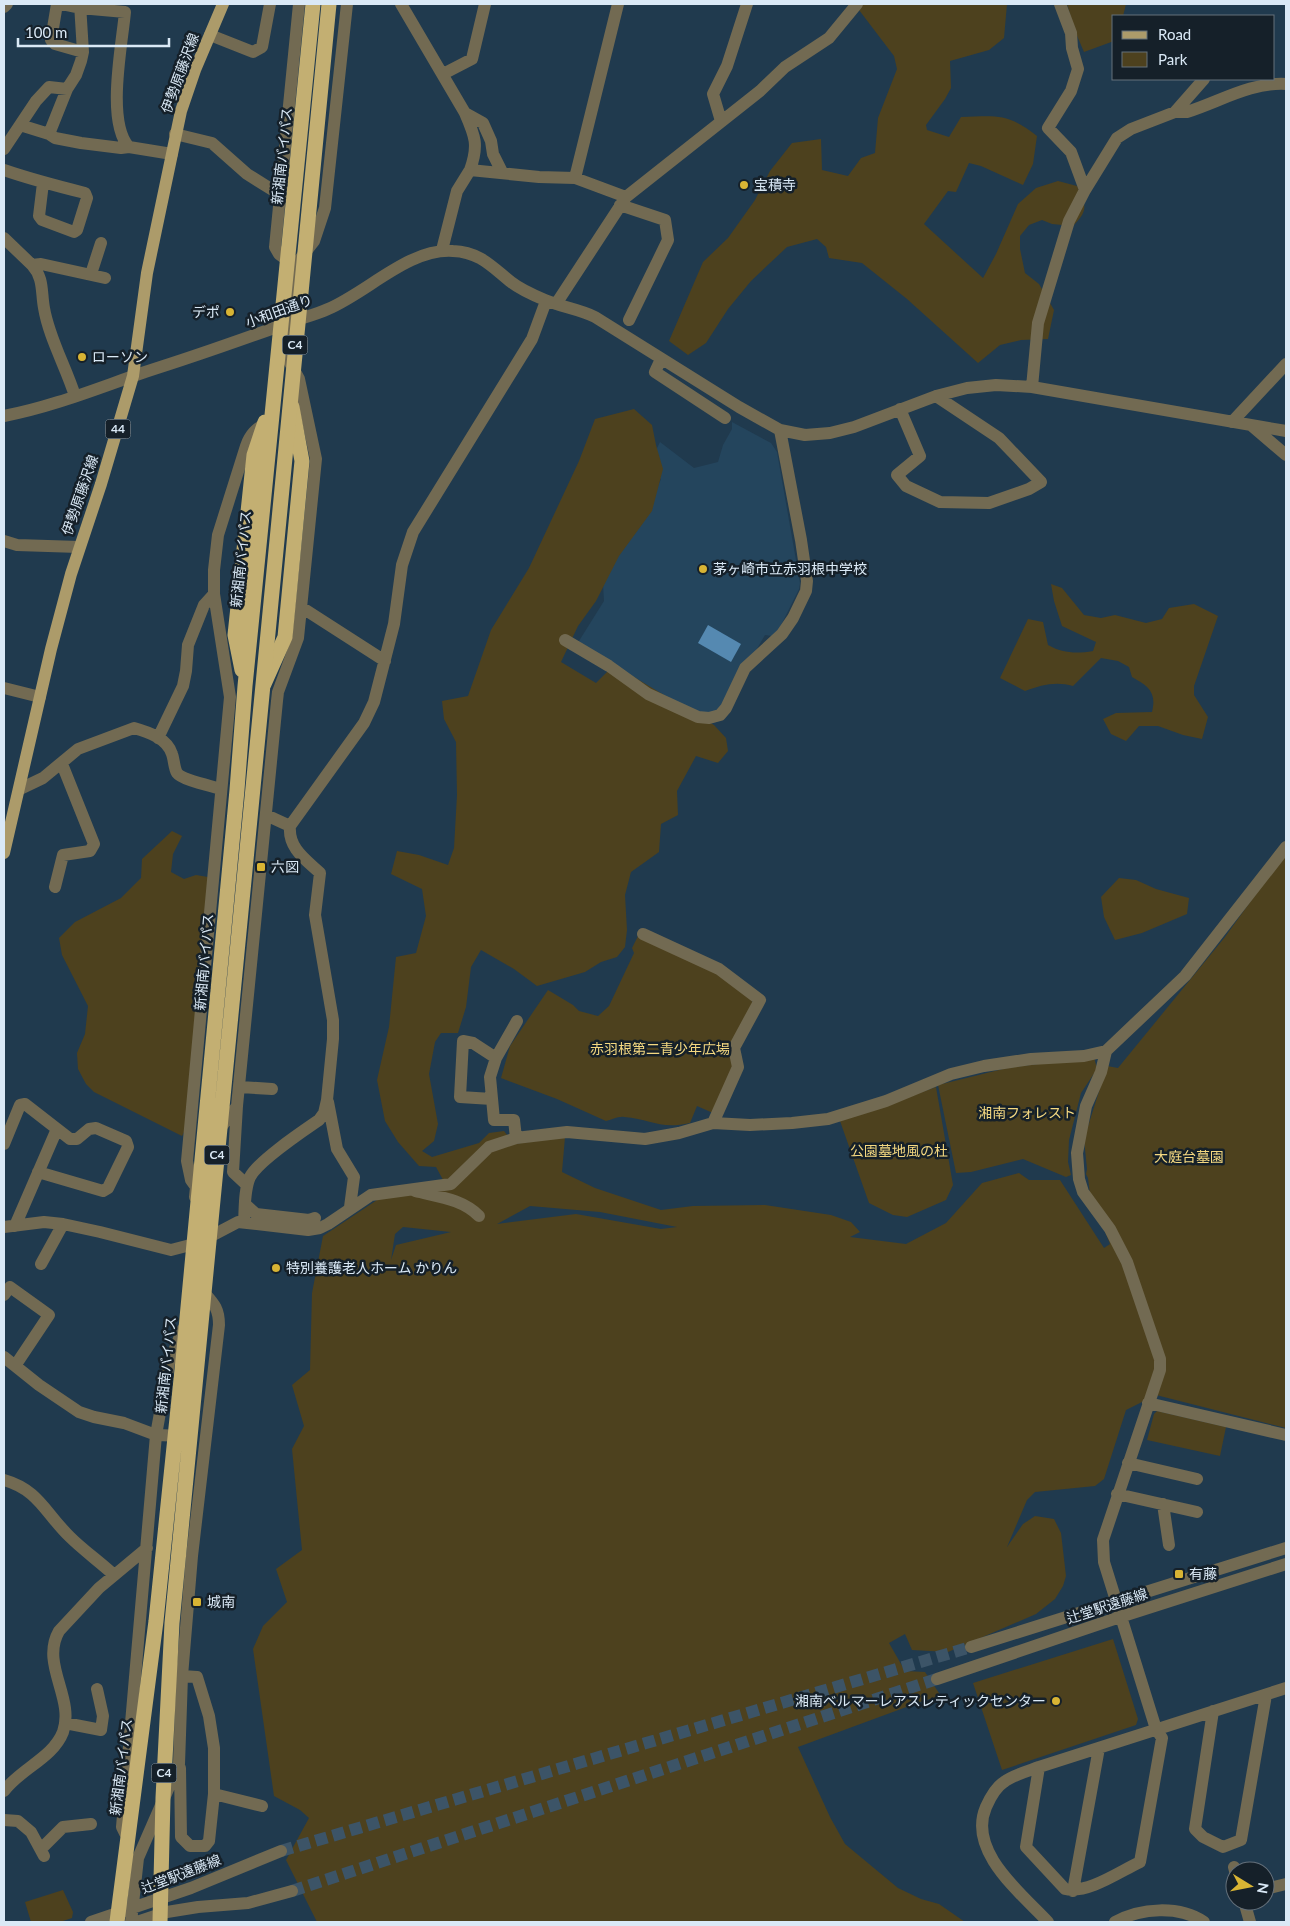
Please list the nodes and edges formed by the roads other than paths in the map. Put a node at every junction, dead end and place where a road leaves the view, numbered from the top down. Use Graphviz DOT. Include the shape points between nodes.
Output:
graph roads {
  1 [pos="7,4"];
  2 [pos="57,4"];
  3 [pos="61,4"];
  4 [pos="223,4"];
  5 [pos="270,4"];
  6 [pos="299,4"];
  7 [pos="314,4"];
  8 [pos="329,4"];
  9 [pos="347,4"];
  10 [pos="401,4"];
  11 [pos="485,4"];
  12 [pos="618,4"];
  13 [pos="747,4"];
  14 [pos="857,4"];
  15 [pos="1060,4"];
  16 [pos="80,6"];
  17 [pos="4,7"];
  18 [pos="210,35"];
  19 [pos="83,52"];
  20 [pos="443,74"];
  21 [pos="1203,80"];
  22 [pos="1286,84"];
  23 [pos="67,89"];
  24 [pos="1175,112"];
  25 [pos="465,113"];
  26 [pos="721,121"];
  27 [pos="20,125"];
  28 [pos="49,134"];
  29 [pos="176,134"];
  30 [pos="129,147"];
  31 [pos="4,149"];
  32 [pos="172,154"];
  33 [pos="4,170"];
  34 [pos="470,170"];
  35 [pos="502,172"];
  36 [pos="575,178"];
  37 [pos="43,183"];
  38 [pos="1086,190"];
  39 [pos="278,200"];
  40 [pos="623,201"];
  41 [pos="320,225"];
  42 [pos="4,238"];
  43 [pos="101,243"];
  44 [pos="442,250"];
  45 [pos="32,265"];
  46 [pos="295,270"];
  47 [pos="91,274"];
  48 [pos="104,278"];
  49 [pos="551,303"];
  50 [pos="629,320"];
  51 [pos="288,323"];
  52 [pos="287,337"];
  53 [pos="661,358"];
  54 [pos="1286,364"];
  55 [pos="133,376"];
  56 [pos="282,379"];
  57 [pos="299,379"];
  58 [pos="1032,387"];
  59 [pos="75,396"];
  60 [pos="936,396"];
  61 [pos="900,409"];
  62 [pos="4,416"];
  63 [pos="725,418"];
  64 [pos="1232,422"];
  65 [pos="1251,425"];
  66 [pos="780,430"];
  67 [pos="1286,431"];
  68 [pos="1286,455"];
  69 [pos="4,541"];
  70 [pos="79,547"];
  71 [pos="214,594"];
  72 [pos="301,608"];
  73 [pos="565,640"];
  74 [pos="385,661"];
  75 [pos="4,688"];
  76 [pos="40,697"];
  77 [pos="158,738"];
  78 [pos="62,764"];
  79 [pos="20,789"];
  80 [pos="221,789"];
  81 [pos="266,815"];
  82 [pos="290,826"];
  83 [pos="1286,846"];
  84 [pos="4,853"];
  85 [pos="55,887"];
  86 [pos="643,934"];
  87 [pos="517,1021"];
  88 [pos="1106,1051"];
  89 [pos="496,1058"];
  90 [pos="240,1087"];
  91 [pos="272,1089"];
  92 [pos="492,1099"];
  93 [pos="328,1100"];
  94 [pos="237,1106"];
  95 [pos="713,1123"];
  96 [pos="57,1129"];
  97 [pos="189,1131"];
  98 [pos="214,1136"];
  99 [pos="516,1138"];
  100 [pos="4,1144"];
  101 [pos="38,1172"];
  102 [pos="248,1185"];
  103 [pos="408,1190"];
  104 [pos="246,1205"];
  105 [pos="350,1207"];
  106 [pos="479,1216"];
  107 [pos="315,1218"];
  108 [pos="244,1222"];
  109 [pos="63,1224"];
  110 [pos="9,1227"];
  111 [pos="194,1244"];
  112 [pos="41,1264"];
  113 [pos="4,1295"];
  114 [pos="4,1357"];
  115 [pos="14,1366"];
  116 [pos="1148,1403"];
  117 [pos="156,1435"];
  118 [pos="1286,1435"];
  119 [pos="205,1436"];
  120 [pos="1128,1464"];
  121 [pos="1198,1479"];
  122 [pos="4,1480"];
  123 [pos="1117,1494"];
  124 [pos="1163,1504"];
  125 [pos="1197,1512"];
  126 [pos="1170,1546"];
  127 [pos="147,1548"];
  128 [pos="1286,1548"];
  129 [pos="1286,1564"];
  130 [pos="145,1566"];
  131 [pos="190,1571"];
  132 [pos="114,1575"];
  133 [pos="1116,1602"];
  134 [pos="1120,1617"];
  135 [pos="971,1647"];
  136 [pos="182,1676"];
  137 [pos="937,1679"];
  138 [pos="97,1688"];
  139 [pos="1286,1688"];
  140 [pos="1266,1694"];
  141 [pos="1213,1711"];
  142 [pos="65,1723"];
  143 [pos="1156,1729"];
  144 [pos="1099,1748"];
  145 [pos="179,1764"];
  146 [pos="1039,1767"];
  147 [pos="4,1791"];
  148 [pos="214,1794"];
  149 [pos="262,1806"];
  150 [pos="4,1820"];
  151 [pos="91,1824"];
  152 [pos="281,1851"];
  153 [pos="138,1858"];
  154 [pos="1073,1891"];
  155 [pos="292,1892"];
  156 [pos="132,1908"];
  157 [pos="1148,1917"];
  158 [pos="91,1922"];
  159 [pos="117,1922"];
  160 [pos="131,1922"];
  161 [pos="137,1922"];
  162 [pos="160,1922"];
  163 [pos="1048,1922"];
  164 [pos="1115,1922"];
  165 [pos="1204,1922"];
  1 -- 17 [label="street"];
  2 -- 19 [label="street" via="51,40"];
  3 -- 16 [label="street"];
  4 -- 18 [label="main road, 伊勢原藤沢線 / 44"];
  5 -- 18 [label="street" via="262,47 253,52"];
  6 -- 39 [label="street"];
  7 -- 159 [label="highway, 新湘南バイパス / C4, bridge" via="274,394 254,456 243,546 234,635 245,686 236,800 156,1621"];
  8 -- 162 [label="highway, C4, bridge" via="172,1623"];
  9 -- 41 [label="street" via="325,208"];
  10 -- 20 [label="street"];
  11 -- 20 [label="street" via="472,59"];
  12 -- 36 [label="street"];
  13 -- 26 [label="street" via="727,66 713,94"];
  14 -- 26 [label="street" via="829,38 785,67"];
  15 -- 38 [label="street" via="1071,33 1078,69 1071,91 1048,128 1070,152"];
  16 -- 19 [label="street"];
  16 -- 30 [label="street" via="125,12 116,117"];
  18 -- 29 [label="main road, 伊勢原藤沢線 / 44" via="188,88"];
  19 -- 23 [label="street" via="76,75"];
  20 -- 25 [label="street"];
  21 -- 24 [label="street"];
  22 -- 24 [label="street" via="1260,86 1187,112"];
  23 -- 27 [label="street" via="50,87"];
  23 -- 28 [label="street"];
  24 -- 38 [label="street" via="1117,138"];
  25 -- 34 [label="street" via="475,138"];
  25 -- 35 [label="street" via="484,123"];
  26 -- 40 [label="street"];
  27 -- 28 [label="street"];
  27 -- 31 [label="street"];
  28 -- 30 [label="street" via="81,143"];
  29 -- 32 [label="main road, 伊勢原藤沢線 / 44"];
  29 -- 39 [label="street" via="212,143"];
  30 -- 32 [label="street"];
  32 -- 55 [label="main road, 伊勢原藤沢線 / 44" via="147,274"];
  33 -- 37 [label="street"];
  34 -- 35 [label="street"];
  34 -- 44 [label="street" via="457,191"];
  35 -- 36 [label="street"];
  36 -- 40 [label="street"];
  37 -- 37 [label="street" via="39,216 74,232 77,230 87,198 84,193"];
  38 -- 58 [label="street" via="1069,221 1038,323"];
  39 -- 41 [label="street" via="288,225 312,230"];
  39 -- 46 [label="street" via="274,247"];
  40 -- 49 [label="street"];
  40 -- 50 [label="street" via="665,220 668,240"];
  41 -- 46 [label="street" via="314,241"];
  42 -- 45 [label="street"];
  43 -- 47 [label="street"];
  44 -- 49 [label="street, 小和田通り" via="463,252 484,260 517,286"];
  44 -- 51 [label="street, 小和田通り" via="410,260 328,310"];
  45 -- 47 [label="street"];
  45 -- 59 [label="street" via="42,283 44,308"];
  46 -- 51 [label="street"];
  47 -- 48 [label="street"];
  49 -- 53 [label="street, 小和田通り" via="595,316"];
  49 -- 74 [label="street" via="413,532 402,565"];
  51 -- 52 [label="street"];
  51 -- 55 [label="street, 小和田通り"];
  52 -- 56 [label="street"];
  52 -- 57 [label="street" via="288,358"];
  53 -- 63 [label="street" via="655,372"];
  53 -- 66 [label="street, 小和田通り"];
  54 -- 64 [label="street"];
  55 -- 59 [label="street, 小和田通り"];
  55 -- 70 [label="main road, 伊勢原藤沢線 / 44"];
  56 -- 57 [label="street" via="287,374"];
  56 -- 71 [label="street" via="275,414 249,437 237,473 218,535"];
  57 -- 72 [label="street" via="316,459"];
  58 -- 60 [label="street, 小和田通り" via="996,385"];
  58 -- 64 [label="street, 小和田通り"];
  59 -- 62 [label="street, 小和田通り"];
  60 -- 61 [label="street, 小和田通り"];
  60 -- 61 [label="street" via="999,438 1041,482 989,503 940,502 906,486 897,475 920,456"];
  61 -- 66 [label="street, 小和田通り" via="830,433 805,435"];
  64 -- 65 [label="street, 小和田通り"];
  65 -- 67 [label="street, 小和田通り"];
  65 -- 68 [label="street"];
  66 -- 73 [label="street" via="801,540 806,591 782,634 745,668 720,715 698,717 648,694"];
  69 -- 70 [label="street" via="17,545"];
  70 -- 76 [label="main road, 伊勢原藤沢線 / 44"];
  71 -- 77 [label="street" via="204,605 188,645 183,686"];
  71 -- 80 [label="street" via="230,697"];
  72 -- 74 [label="street"];
  72 -- 81 [label="street" via="297,644 278,692"];
  74 -- 82 [label="street" via="379,688 364,722"];
  75 -- 76 [label="street"];
  76 -- 79 [label="main road, 伊勢原藤沢線 / 44"];
  77 -- 78 [label="street" via="134,728 78,749"];
  77 -- 80 [label="street" via="171,751 177,773"];
  78 -- 79 [label="street"];
  78 -- 85 [label="street" via="94,844 90,851 63,855"];
  79 -- 84 [label="main road, 伊勢原藤沢線 / 44"];
  80 -- 97 [label="street"];
  81 -- 82 [label="street"];
  81 -- 90 [label="street"];
  82 -- 93 [label="street" via="293,846 320,873 315,915 333,1039"];
  83 -- 88 [label="street" via="1185,976"];
  86 -- 95 [label="street" via="719,969 760,1000 734,1048 738,1067"];
  87 -- 89 [label="street"];
  88 -- 95 [label="street" via="976,1068 828,1120"];
  88 -- 116 [label="street" via="1086,1106 1077,1152 1078,1179 1128,1262 1160,1359 1160,1370"];
  89 -- 92 [label="street" via="490,1077"];
  89 -- 92 [label="street" via="473,1043 462,1041 460,1097"];
  90 -- 91 [label="street"];
  90 -- 94 [label="street"];
  92 -- 99 [label="street" via="494,1120 514,1120"];
  93 -- 102 [label="street" via="319,1120 260,1164"];
  93 -- 105 [label="street" via="338,1149 354,1176"];
  94 -- 98 [label="street"];
  94 -- 102 [label="street" via="232,1172"];
  95 -- 99 [label="street" via="645,1139 567,1132"];
  96 -- 100 [label="street" via="25,1104 20,1105"];
  96 -- 101 [label="street"];
  96 -- 101 [label="street" via="70,1139 77,1139 89,1129 96,1128 126,1141 128,1147 108,1188 103,1191"];
  97 -- 98 [label="street"];
  97 -- 111 [label="street" via="186,1161 190,1180 196,1187"];
  98 -- 111 [label="street" via="207,1145"];
  99 -- 103 [label="street" via="489,1147 451,1184"];
  101 -- 110 [label="street"];
  102 -- 104 [label="street"];
  103 -- 105 [label="street" via="371,1195"];
  103 -- 106 [label="street" via="458,1201"];
  104 -- 107 [label="street" via="256,1214"];
  104 -- 108 [label="street"];
  105 -- 108 [label="street" via="328,1224 308,1230"];
  108 -- 111 [label="street"];
  109 -- 110 [label="street" via="44,1222"];
  109 -- 111 [label="street" via="163,1249"];
  109 -- 112 [label="street"];
  111 -- 117 [label="street" via="182,1332 169,1363"];
  111 -- 119 [label="street" via="194,1282 219,1313"];
  113 -- 115 [label="street" via="10,1287 49,1315"];
  114 -- 115 [label="street"];
  115 -- 117 [label="street" via="79,1412"];
  116 -- 118 [label="street"];
  116 -- 120 [label="street"];
  117 -- 119 [label="street"];
  117 -- 127 [label="street"];
  119 -- 131 [label="street"];
  120 -- 121 [label="street"];
  120 -- 123 [label="street"];
  122 -- 132 [label="street" via="17,1484 38,1498 70,1538"];
  123 -- 124 [label="street"];
  123 -- 133 [label="street" via="1103,1540 1104,1562"];
  124 -- 125 [label="street"];
  124 -- 126 [label="street"];
  127 -- 130 [label="street"];
  127 -- 132 [label="street"];
  128 -- 133 [label="street, 辻堂駅遠藤線"];
  129 -- 134 [label="street, 辻堂駅遠藤線"];
  130 -- 131 [label="street"];
  130 -- 153 [label="street" via="122,1827"];
  131 -- 136 [label="street"];
  132 -- 142 [label="street" via="59,1631 53,1643 54,1667"];
  133 -- 134 [label="street"];
  133 -- 135 [label="street, 辻堂駅遠藤線"];
  134 -- 137 [label="street, 辻堂駅遠藤線"];
  134 -- 143 [label="street"];
  136 -- 145 [label="street"];
  136 -- 148 [label="street" via="197,1678 209,1716 214,1748"];
  138 -- 142 [label="street" via="103,1716 101,1730"];
  139 -- 140 [label="street"];
  140 -- 141 [label="street"];
  140 -- 141 [label="street" via="1241,1840 1222,1847 1195,1829"];
  141 -- 143 [label="street"];
  142 -- 147 [label="street" via="51,1749"];
  143 -- 144 [label="street"];
  143 -- 154 [label="street" via="1162,1738 1140,1862 1085,1889"];
  144 -- 146 [label="street"];
  144 -- 154 [label="street"];
  145 -- 148 [label="street" via="181,1837 190,1846 205,1846 209,1841"];
  145 -- 153 [label="street"];
  146 -- 154 [label="street" via="1026,1846 1065,1889"];
  146 -- 163 [label="street" via="1004,1782 991,1797 982,1826 990,1858"];
  148 -- 149 [label="street"];
  150 -- 151 [label="street" via="18,1820 32,1832 43,1853 63,1828"];
  152 -- 156 [label="street, 辻堂駅遠藤線"];
  153 -- 156 [label="street"];
  155 -- 161 [label="street" via="248,1902 167,1912"];
  156 -- 158 [label="street, 辻堂駅遠藤線"];
  156 -- 160 [label="street"];
  157 -- 164 [label="street" via="1123,1918"];
  157 -- 165 [label="street" via="1174,1911"];
}
